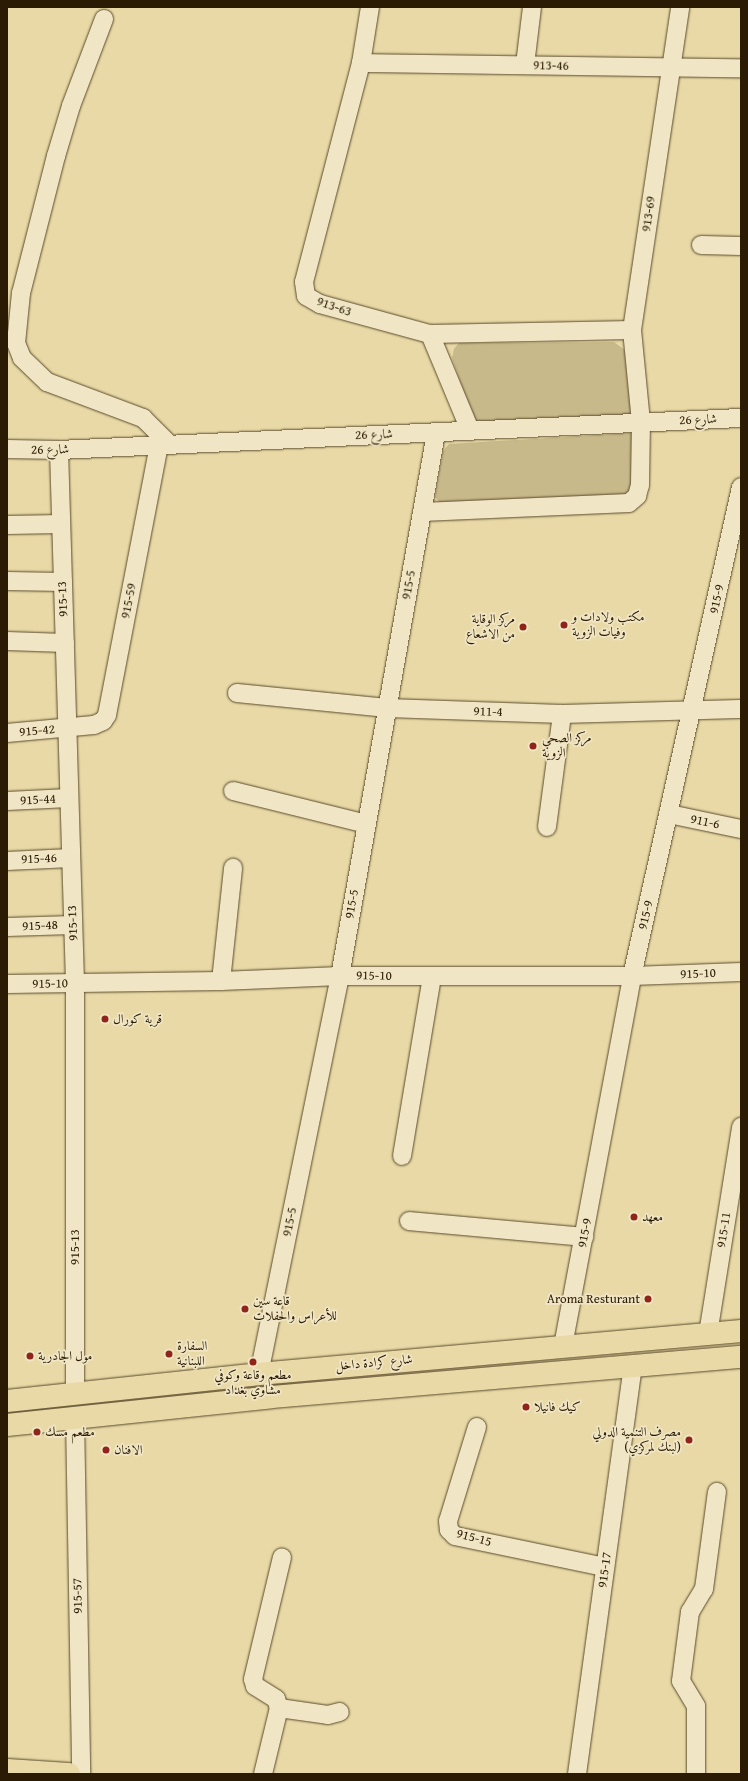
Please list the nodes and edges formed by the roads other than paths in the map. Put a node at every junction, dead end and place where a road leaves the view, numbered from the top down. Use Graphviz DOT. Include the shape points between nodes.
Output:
graph roads {
  1 [pos="370,7"];
  2 [pos="532,7"];
  3 [pos="680,7"];
  4 [pos="104,19"];
  5 [pos="361,63"];
  6 [pos="525,66"];
  7 [pos="671,67"];
  8 [pos="741,68"];
  9 [pos="701,245"];
  10 [pos="741,246"];
  11 [pos="632,330"];
  12 [pos="430,334"];
  13 [pos="741,418"];
  14 [pos="641,422"];
  15 [pos="470,430"];
  16 [pos="436,433"];
  17 [pos="164,444"];
  18 [pos="7,450"];
  19 [pos="58,450"];
  20 [pos="741,487"];
  21 [pos="422,512"];
  22 [pos="61,524"];
  23 [pos="7,525"];
  24 [pos="7,581"];
  25 [pos="63,582"];
  26 [pos="7,641"];
  27 [pos="65,643"];
  28 [pos="236,693"];
  29 [pos="387,708"];
  30 [pos="741,709"];
  31 [pos="692,713"];
  32 [pos="562,714"];
  33 [pos="67,728"];
  34 [pos="7,733"];
  35 [pos="233,791"];
  36 [pos="69,798"];
  37 [pos="7,801"];
  38 [pos="669,814"];
  39 [pos="366,824"];
  40 [pos="547,827"];
  41 [pos="741,829"];
  42 [pos="71,858"];
  43 [pos="7,860"];
  44 [pos="233,868"];
  45 [pos="73,925"];
  46 [pos="7,927"];
  47 [pos="741,972"];
  48 [pos="340,976"];
  49 [pos="632,976"];
  50 [pos="432,977"];
  51 [pos="221,981"];
  52 [pos="74,983"];
  53 [pos="7,984"];
  54 [pos="741,1127"];
  55 [pos="402,1156"];
  56 [pos="409,1222"];
  57 [pos="584,1237"];
  58 [pos="741,1331"];
  59 [pos="708,1334"];
  60 [pos="570,1346"];
  61 [pos="741,1357"];
  62 [pos="633,1366"];
  63 [pos="579,1370"];
  64 [pos="264,1373"];
  65 [pos="75,1395"];
  66 [pos="272,1397"];
  67 [pos="7,1401"];
  68 [pos="74,1417"];
  69 [pos="7,1425"];
  70 [pos="477,1427"];
  71 [pos="717,1492"];
  72 [pos="282,1556"];
  73 [pos="605,1567"];
  74 [pos="279,1708"];
  75 [pos="340,1712"];
  76 [pos="7,1770"];
  77 [pos="69,1774"];
  78 [pos="81,1774"];
  79 [pos="263,1774"];
  80 [pos="577,1774"];
  81 [pos="696,1774"];
  1 -- 5 [label="street, 913-63"];
  2 -- 6 [label="street"];
  3 -- 7 [label="street, 913-69"];
  4 -- 17 [label="street" via="71,106 56,156 21,293 16,343 22,358 47,382 143,418"];
  5 -- 6 [label="street, 913-46"];
  5 -- 12 [label="street, 913-63" via="304,282 306,296 320,304"];
  6 -- 7 [label="street, 913-46"];
  7 -- 8 [label="street, 913-46"];
  7 -- 11 [label="street, 913-69"];
  9 -- 10 [label="street"];
  11 -- 12 [label="street, 913-63"];
  11 -- 14 [label="street, 913-69"];
  12 -- 15 [label="street"];
  13 -- 14 [label="street, شارع 26"];
  14 -- 15 [label="street, شارع 26"];
  14 -- 21 [label="street, 913-69" via="640,485 637,496 629,503"];
  15 -- 16 [label="street, شارع 26"];
  16 -- 17 [label="street, شارع 26"];
  16 -- 21 [label="street, 915-5"];
  17 -- 19 [label="street, شارع 26"];
  17 -- 33 [label="street, 915-59" via="107,715 103,721 94,725"];
  18 -- 19 [label="street, شارع 26"];
  19 -- 22 [label="street, 915-13"];
  20 -- 31 [label="street, 915-9"];
  21 -- 29 [label="street, 915-5"];
  22 -- 23 [label="street"];
  22 -- 25 [label="street, 915-13"];
  24 -- 25 [label="street"];
  25 -- 27 [label="street, 915-13"];
  26 -- 27 [label="street"];
  27 -- 33 [label="street, 915-13"];
  28 -- 29 [label="street, 911-4"];
  29 -- 32 [label="street, 911-4"];
  29 -- 39 [label="street, 915-5"];
  30 -- 31 [label="street, 911-4"];
  31 -- 32 [label="street, 911-4"];
  31 -- 38 [label="street, 915-9"];
  32 -- 40 [label="street"];
  33 -- 34 [label="street, 915-42"];
  33 -- 36 [label="street, 915-13"];
  35 -- 39 [label="street"];
  36 -- 37 [label="street, 915-44"];
  36 -- 42 [label="street, 915-13"];
  38 -- 41 [label="street, 911-6"];
  38 -- 49 [label="street, 915-9"];
  39 -- 48 [label="street, 915-5"];
  42 -- 43 [label="street, 915-46"];
  42 -- 45 [label="street, 915-13"];
  44 -- 51 [label="street"];
  45 -- 46 [label="street, 915-48"];
  45 -- 52 [label="street, 915-13"];
  47 -- 49 [label="street, 915-10"];
  48 -- 50 [label="street, 915-10"];
  48 -- 51 [label="street, 915-10"];
  48 -- 64 [label="street, 915-5"];
  49 -- 50 [label="street, 915-10"];
  49 -- 57 [label="street, 915-9"];
  50 -- 55 [label="street"];
  51 -- 52 [label="street, 915-10"];
  52 -- 53 [label="street, 915-10"];
  52 -- 65 [label="street, 915-13"];
  54 -- 59 [label="street, 915-11"];
  56 -- 57 [label="street"];
  57 -- 60 [label="street, 915-9"];
  58 -- 59 [label="main road, شارع كرادة داخل"];
  59 -- 60 [label="main road, شارع كرادة داخل"];
  60 -- 63 [label="main road"];
  60 -- 64 [label="main road, شارع كرادة داخل"];
  61 -- 62 [label="main road, شارع كرادة داخل"];
  62 -- 63 [label="main road, شارع كرادة داخل"];
  62 -- 73 [label="street, 915-17"];
  63 -- 66 [label="main road, شارع كرادة داخل"];
  64 -- 65 [label="main road, شارع كرادة داخل"];
  64 -- 66 [label="main road"];
  65 -- 67 [label="main road, شارع كرادة داخل"];
  66 -- 68 [label="main road, شارع كرادة داخل"];
  68 -- 69 [label="main road, شارع كرادة داخل"];
  68 -- 78 [label="street, 915-57"];
  70 -- 73 [label="street, 915-15" via="448,1521 449,1530 456,1536"];
  71 -- 81 [label="street" via="704,1589 690,1612 681,1681 696,1706"];
  72 -- 74 [label="street" via="253,1679 256,1686 276,1699"];
  73 -- 80 [label="street, 915-17"];
  74 -- 75 [label="street" via="328,1715"];
  74 -- 79 [label="street"];
  76 -- 77 [label="main road"];
}
